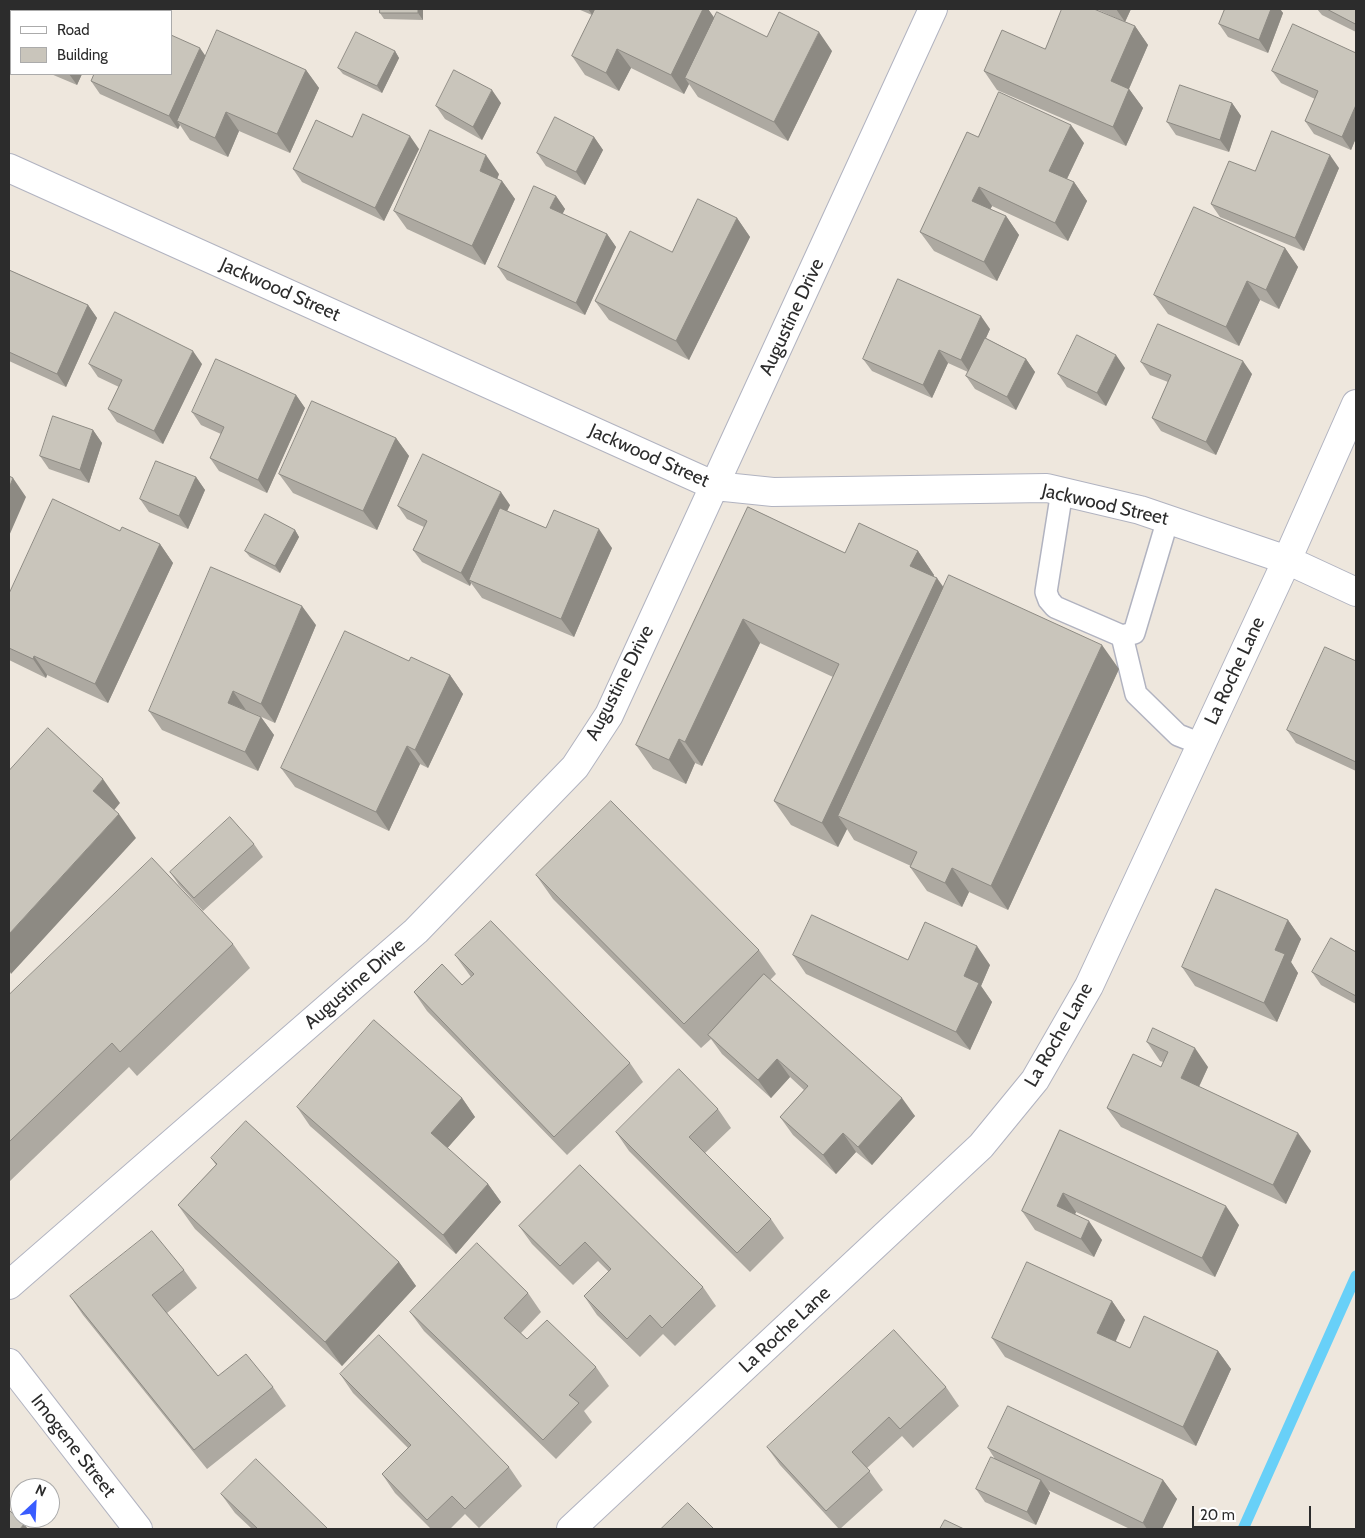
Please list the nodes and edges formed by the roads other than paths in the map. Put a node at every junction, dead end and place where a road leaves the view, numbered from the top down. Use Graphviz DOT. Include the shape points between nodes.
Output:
graph roads {
  1 [pos="933,9"];
  2 [pos="9,168"];
  3 [pos="1356,404"];
  4 [pos="715,486"];
  5 [pos="1062,491"];
  6 [pos="1168,519"];
  7 [pos="1287,560"];
  8 [pos="1356,592"];
  9 [pos="1122,636"];
  10 [pos="1201,744"];
  11 [pos="9,1285"];
  12 [pos="9,1363"];
  13 [pos="138,1529"];
  14 [pos="571,1529"];
  1 -- 4 [label="street, Augustine Drive"];
  2 -- 4 [label="street, Jackwood Street"];
  3 -- 7 [label="street, La Roche Lane"];
  4 -- 5 [label="street, Jackwood Street" via="773,492 1047,488"];
  4 -- 11 [label="street, Augustine Drive" via="608,715 576,767 416,931"];
  5 -- 6 [label="street, Jackwood Street"];
  5 -- 9 [label="lane" via="1046,592 1049,600 1055,607"];
  6 -- 7 [label="street, Jackwood Street"];
  6 -- 9 [label="lane" via="1134,633"];
  7 -- 8 [label="street, Jackwood Street"];
  7 -- 10 [label="street, La Roche Lane"];
  9 -- 10 [label="lane" via="1136,694 1178,735"];
  10 -- 14 [label="street, La Roche Lane" via="1089,986 1035,1080 974,1152"];
  12 -- 13 [label="street, Imogene Street"];
}
